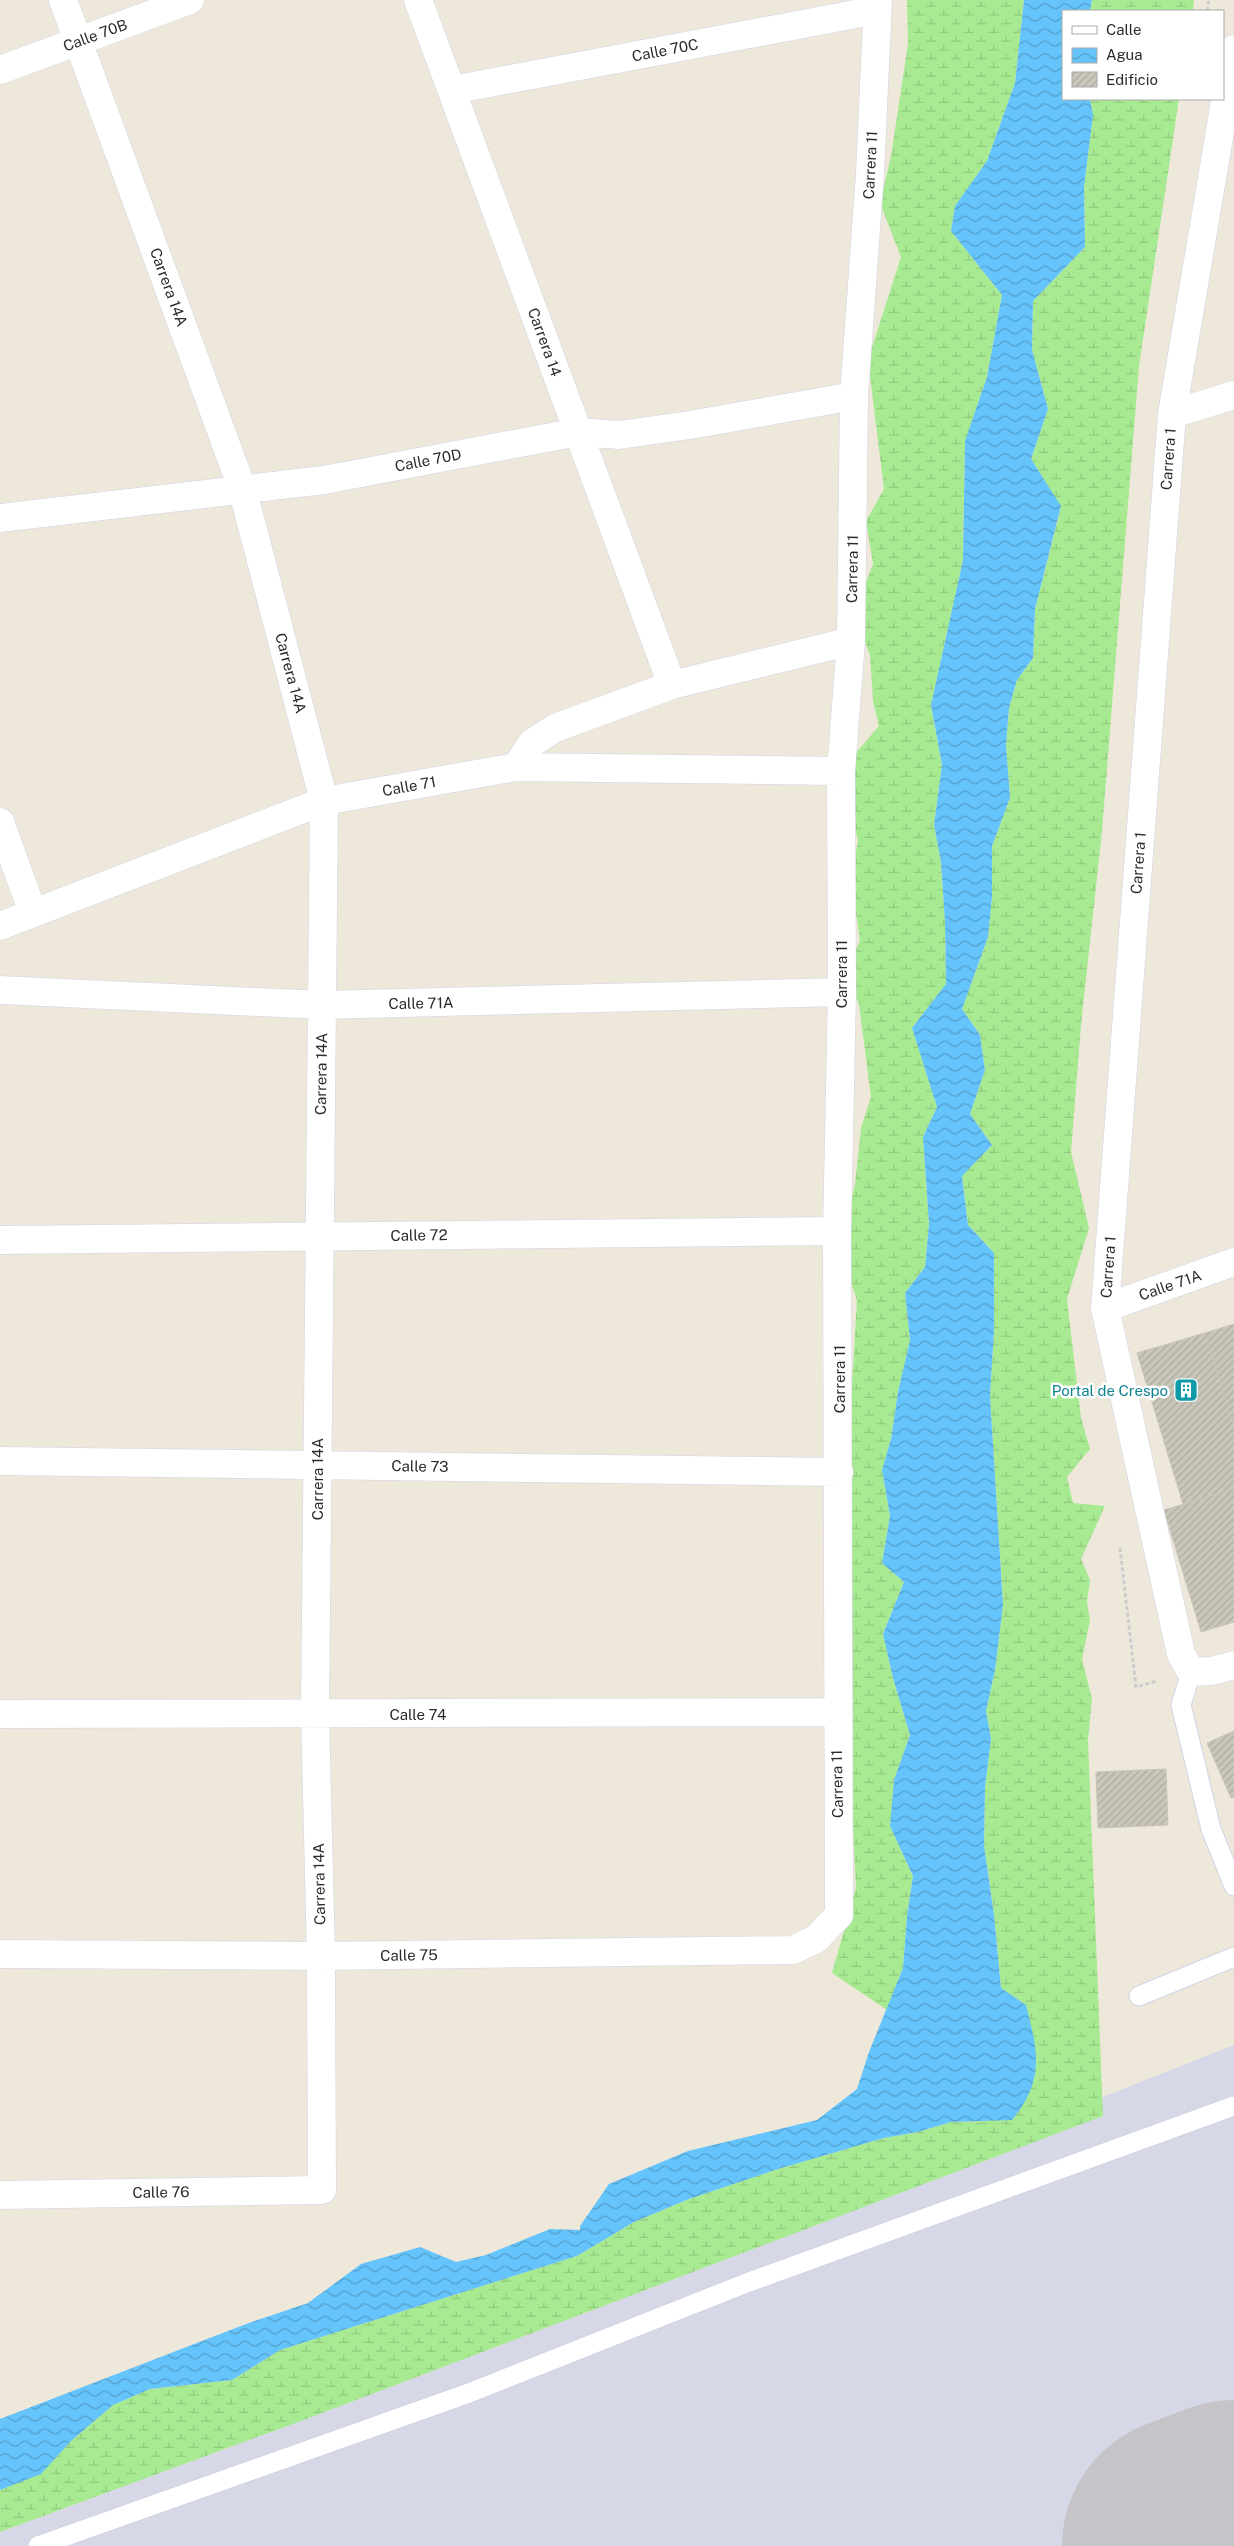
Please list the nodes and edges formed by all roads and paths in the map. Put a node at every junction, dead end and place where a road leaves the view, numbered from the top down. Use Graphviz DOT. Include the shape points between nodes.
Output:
graph roads {
  1 [pos="63,0"];
  2 [pos="190,0"];
  3 [pos="418,0"];
  4 [pos="878,5"];
  5 [pos="78,40"];
  6 [pos="1234,49"];
  7 [pos="0,70"];
  8 [pos="452,90"];
  9 [pos="1234,395"];
  10 [pos="854,396"];
  11 [pos="1172,414"];
  12 [pos="578,432"];
  13 [pos="242,488"];
  14 [pos="0,518"];
  15 [pos="851,641"];
  16 [pos="672,685"];
  17 [pos="516,768"];
  18 [pos="841,771"];
  19 [pos="324,802"];
  20 [pos="0,822"];
  21 [pos="33,913"];
  22 [pos="0,926"];
  23 [pos="0,990"];
  24 [pos="842,992"];
  25 [pos="322,1005"];
  26 [pos="838,1231"];
  27 [pos="319,1236"];
  28 [pos="0,1240"];
  29 [pos="1234,1262"];
  30 [pos="1105,1308"];
  31 [pos="0,1461"];
  32 [pos="318,1464"];
  33 [pos="839,1472"];
  34 [pos="1234,1664"];
  35 [pos="1191,1672"];
  36 [pos="837,1712"];
  37 [pos="0,1714"];
  38 [pos="316,1714"];
  39 [pos="1234,1886"];
  40 [pos="816,1939"];
  41 [pos="0,1954"];
  42 [pos="321,1956"];
  43 [pos="1234,1957"];
  44 [pos="1139,1996"];
  45 [pos="1234,2106"];
  46 [pos="322,2190"];
  47 [pos="0,2195"];
  48 [pos="38,2546"];
  1 -- 5 [label="street, Carrera 14A"];
  2 -- 5 [label="street, Calle 70B"];
  3 -- 8 [label="street, Carrera 14"];
  4 -- 8 [label="street, Calle 70C"];
  4 -- 10 [label="street, Carrera 11"];
  5 -- 7 [label="street, Calle 70B"];
  5 -- 13 [label="street, Carrera 14A"];
  6 -- 11 [label="street, Carrera 1"];
  8 -- 12 [label="street, Carrera 14"];
  9 -- 11 [label="street"];
  10 -- 12 [label="street, Calle 70D" via="690,426 619,435"];
  10 -- 15 [label="street, Carrera 11"];
  11 -- 30 [label="street, Carrera 1"];
  12 -- 13 [label="street, Calle 70D" via="324,480"];
  12 -- 16 [label="street, Carrera 14"];
  13 -- 14 [label="street, Calle 70D"];
  13 -- 19 [label="street, Carrera 14A"];
  15 -- 16 [label="street"];
  15 -- 18 [label="street, Carrera 11"];
  16 -- 17 [label="street" via="555,728 532,743"];
  17 -- 18 [label="street, Calle 71"];
  17 -- 19 [label="street, Calle 71"];
  18 -- 24 [label="street, Carrera 11"];
  19 -- 21 [label="street, Calle 71"];
  19 -- 25 [label="street, Carrera 14A"];
  20 -- 21 [label="street"];
  21 -- 22 [label="street, Calle 71"];
  23 -- 25 [label="street, Calle 71A"];
  24 -- 25 [label="street, Calle 71A"];
  24 -- 26 [label="street, Carrera 11"];
  25 -- 27 [label="street, Carrera 14A"];
  26 -- 27 [label="street, Calle 72"];
  26 -- 33 [label="street, Carrera 11"];
  27 -- 28 [label="street, Calle 72"];
  27 -- 32 [label="street, Carrera 14A"];
  29 -- 30 [label="street, Calle 71A"];
  30 -- 35 [label="street, Carrera 1" via="1180,1654"];
  31 -- 32 [label="street, Calle 73"];
  32 -- 33 [label="street, Calle 73"];
  32 -- 38 [label="street, Carrera 14A"];
  33 -- 36 [label="street, Carrera 11"];
  34 -- 35 [label="street" via="1212,1671"];
  35 -- 39 [label="lane" via="1181,1705 1211,1829"];
  36 -- 38 [label="street, Calle 74"];
  36 -- 40 [label="street, Carrera 11" via="839,1916"];
  37 -- 38 [label="street, Calle 74"];
  38 -- 42 [label="street, Carrera 14A"];
  40 -- 42 [label="street, Calle 75" via="794,1950"];
  41 -- 42 [label="street, Calle 75"];
  42 -- 46 [label="street, Carrera 14A"];
  43 -- 44 [label="lane"];
  45 -- 48 [label="lane" via="749,2282 469,2393"];
  46 -- 47 [label="street, Calle 76"];
}
